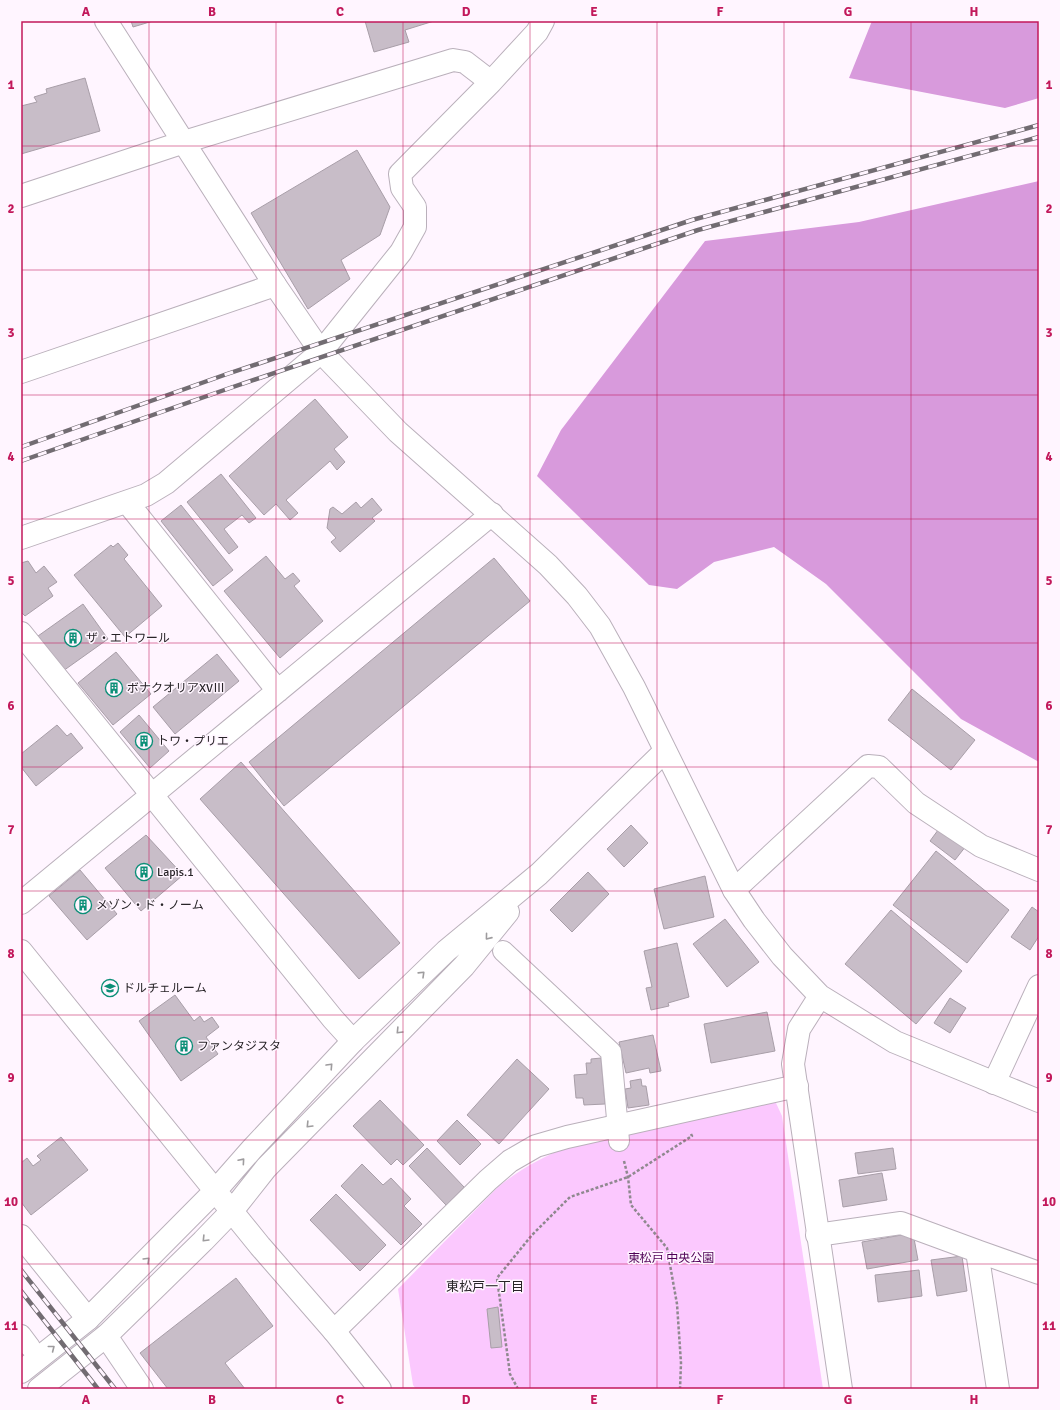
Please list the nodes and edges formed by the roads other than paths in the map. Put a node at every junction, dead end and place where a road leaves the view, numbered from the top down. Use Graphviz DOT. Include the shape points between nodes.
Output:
graph roads {
  1 [pos="106,21"];
  2 [pos="544,21"];
  3 [pos="491,82"];
  4 [pos="184,142"];
  5 [pos="21,196"];
  6 [pos="275,285"];
  7 [pos="321,352"];
  8 [pos="21,372"];
  9 [pos="127,502"];
  10 [pos="492,514"];
  11 [pos="21,538"];
  12 [pos="21,633"];
  13 [pos="278,691"];
  14 [pos="665,751"];
  15 [pos="153,795"];
  16 [pos="1039,870"];
  17 [pos="540,874"];
  18 [pos="734,890"];
  19 [pos="21,903"];
  20 [pos="21,951"];
  21 [pos="503,951"];
  22 [pos="1039,986"];
  23 [pos="820,996"];
  24 [pos="353,1041"];
  25 [pos="994,1084"];
  26 [pos="797,1086"];
  27 [pos="1039,1101"];
  28 [pos="618,1134"];
  29 [pos="216,1190"];
  30 [pos="232,1210"];
  31 [pos="817,1235"];
  32 [pos="21,1236"];
  33 [pos="977,1251"];
  34 [pos="1039,1273"];
  35 [pos="88,1319"];
  36 [pos="334,1331"];
  37 [pos="106,1336"];
  38 [pos="21,1372"];
  39 [pos="39,1389"];
  40 [pos="142,1389"];
  41 [pos="380,1389"];
  42 [pos="841,1389"];
  43 [pos="998,1389"];
  1 -- 4 [label="street"];
  2 -- 3 [label="street"];
  3 -- 4 [label="street" via="465,62 453,60"];
  3 -- 7 [label="street" via="400,174 402,188 415,207 415,227 401,252"];
  4 -- 5 [label="street"];
  4 -- 6 [label="street"];
  6 -- 7 [label="street"];
  6 -- 8 [label="street"];
  7 -- 9 [label="street" via="166,483 146,495"];
  7 -- 10 [label="street" via="398,432"];
  9 -- 11 [label="street"];
  9 -- 13 [label="street"];
  10 -- 13 [label="street"];
  10 -- 14 [label="street" via="548,565 600,626 634,687"];
  12 -- 15 [label="street"];
  13 -- 15 [label="street"];
  14 -- 17 [label="street"];
  14 -- 18 [label="street"];
  15 -- 19 [label="street"];
  15 -- 24 [label="street"];
  16 -- 18 [label="street" via="981,846 916,803 879,767 868,766"];
  24 -- 17 [label="street, one-way" via="446,951"];
  17 -- 30 [label="street, one-way" via="464,966 266,1168"];
  18 -- 23 [label="street" via="773,944"];
  20 -- 29 [label="street"];
  21 -- 28 [label="street" via="611,1052"];
  22 -- 25 [label="street"];
  23 -- 25 [label="street" via="895,1042"];
  23 -- 26 [label="street" via="799,1029 793,1064"];
  29 -- 24 [label="street, one-way"];
  25 -- 27 [label="street"];
  26 -- 28 [label="street"];
  26 -- 31 [label="street"];
  28 -- 36 [label="street" via="536,1146 510,1161"];
  29 -- 30 [label="street"];
  35 -- 29 [label="street, one-way"];
  30 -- 36 [label="street"];
  30 -- 37 [label="street, one-way"];
  31 -- 33 [label="street" via="902,1223"];
  31 -- 42 [label="street"];
  32 -- 35 [label="street"];
  33 -- 34 [label="street"];
  33 -- 43 [label="street"];
  38 -- 35 [label="street, one-way"];
  36 -- 41 [label="street"];
  37 -- 39 [label="street"];
  37 -- 40 [label="street"];
}
